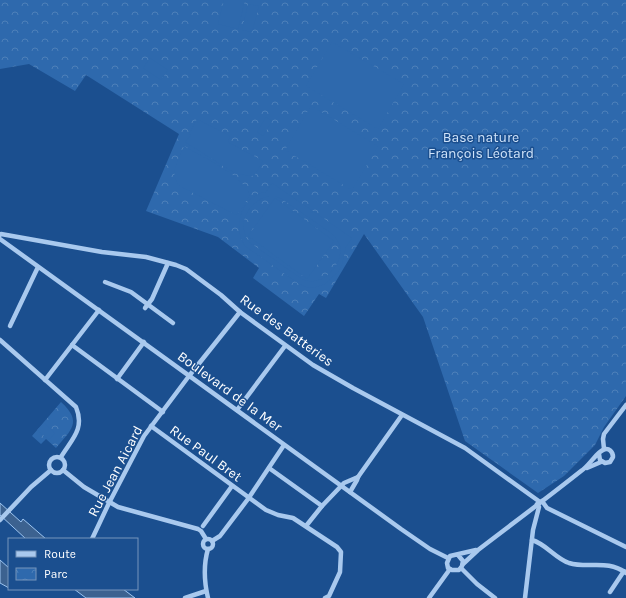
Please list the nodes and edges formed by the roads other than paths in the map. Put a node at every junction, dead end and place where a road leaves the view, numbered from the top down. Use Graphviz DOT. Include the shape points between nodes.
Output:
graph roads {
  1 [pos="0,235"];
  2 [pos="0,238"];
  3 [pos="168,263"];
  4 [pos="38,267"];
  5 [pos="105,282"];
  6 [pos="147,306"];
  7 [pos="99,310"];
  8 [pos="240,312"];
  9 [pos="173,323"];
  10 [pos="10,326"];
  11 [pos="0,340"];
  12 [pos="144,342"];
  13 [pos="72,345"];
  14 [pos="285,346"];
  15 [pos="189,376"];
  16 [pos="117,379"];
  17 [pos="45,380"];
  18 [pos="626,405"];
  19 [pos="237,410"];
  20 [pos="163,412"];
  21 [pos="402,415"];
  22 [pos="151,426"];
  23 [pos="284,445"];
  24 [pos="604,449"];
  25 [pos="599,454"];
  26 [pos="61,457"];
  27 [pos="601,462"];
  28 [pos="269,468"];
  29 [pos="51,470"];
  30 [pos="63,470"];
  31 [pos="583,470"];
  32 [pos="358,477"];
  33 [pos="232,486"];
  34 [pos="341,486"];
  35 [pos="350,492"];
  36 [pos="249,497"];
  37 [pos="109,503"];
  38 [pos="540,503"];
  39 [pos="322,506"];
  40 [pos="0,520"];
  41 [pos="202,526"];
  42 [pos="306,526"];
  43 [pos="92,538"];
  44 [pos="206,539"];
  45 [pos="532,540"];
  46 [pos="212,541"];
  47 [pos="626,547"];
  48 [pos="208,549"];
  49 [pos="478,550"];
  50 [pos="458,555"];
  51 [pos="448,558"];
  52 [pos="462,566"];
  53 [pos="450,569"];
  54 [pos="625,572"];
  55 [pos="206,591"];
  56 [pos="610,592"];
  57 [pos="329,597"];
  58 [pos="185,598"];
  59 [pos="208,598"];
  60 [pos="429,598"];
  61 [pos="495,598"];
  62 [pos="525,598"];
  1 -- 3 [label="street, Rue des Batteries" via="146,257"];
  2 -- 4 [label="street, Boulevard de la Mer"];
  3 -- 6 [label="street"];
  3 -- 8 [label="street, Rue des Batteries" via="186,269 198,277"];
  4 -- 7 [label="street, Boulevard de la Mer"];
  4 -- 10 [label="street"];
  5 -- 6 [label="street" via="131,292"];
  6 -- 9 [label="street"];
  7 -- 12 [label="street, Boulevard de la Mer"];
  7 -- 13 [label="street"];
  8 -- 14 [label="street, Rue des Batteries"];
  8 -- 15 [label="street, Rue Jean Aicard"];
  11 -- 17 [label="street"];
  12 -- 15 [label="street, Boulevard de la Mer"];
  12 -- 16 [label="street"];
  13 -- 16 [label="street"];
  13 -- 17 [label="street"];
  14 -- 19 [label="street"];
  14 -- 21 [label="street, Rue des Batteries" via="335,378"];
  15 -- 19 [label="street, Boulevard de la Mer"];
  15 -- 20 [label="street, Rue Jean Aicard"];
  16 -- 20 [label="street"];
  17 -- 26 [label="street" via="70,401 79,414 79,429"];
  18 -- 24 [label="street" via="604,434"];
  19 -- 23 [label="street, Boulevard de la Mer"];
  20 -- 22 [label="street, Rue Jean Aicard"];
  21 -- 32 [label="street"];
  21 -- 38 [label="street, Rue des Batteries" via="465,448"];
  22 -- 33 [label="street, Rue Paul Bret"];
  22 -- 37 [label="street, Rue Jean Aicard"];
  23 -- 28 [label="street"];
  23 -- 34 [label="street, Boulevard de la Mer"];
  24 -- 25 [label="street"];
  24 -- 27 [label="street" via="610,450 613,457 608,463"];
  25 -- 27 [label="street"];
  25 -- 31 [label="street"];
  26 -- 29 [label="street" via="51,460"];
  26 -- 30 [label="street" via="66,465"];
  27 -- 31 [label="street"];
  28 -- 36 [label="street"];
  28 -- 39 [label="street"];
  29 -- 30 [label="street" via="56,473"];
  29 -- 40 [label="street"];
  30 -- 37 [label="street"];
  31 -- 38 [label="street"];
  32 -- 34 [label="street"];
  32 -- 35 [label="street"];
  33 -- 36 [label="street, Rue Paul Bret"];
  33 -- 41 [label="street"];
  34 -- 35 [label="street, Boulevard de la Mer"];
  34 -- 39 [label="street"];
  35 -- 51 [label="street, Boulevard de la Mer" via="424,545"];
  36 -- 42 [label="street, Rue Paul Bret" via="266,510 293,518"];
  36 -- 46 [label="street" via="220,536"];
  37 -- 43 [label="street, Rue Jean Aicard"];
  37 -- 44 [label="street" via="118,508 198,529"];
  38 -- 45 [label="street"];
  38 -- 47 [label="street, Rue des Batteries"];
  38 -- 49 [label="street"];
  39 -- 42 [label="street"];
  42 -- 57 [label="street, Rue Paul Bret" via="341,552 340,572"];
  44 -- 46 [label="street"];
  44 -- 48 [label="street" via="203,545"];
  45 -- 54 [label="street" via="567,562 612,566"];
  45 -- 62 [label="street"];
  46 -- 48 [label="street" via="213,545"];
  48 -- 55 [label="street" via="204,565"];
  49 -- 50 [label="street"];
  49 -- 52 [label="street"];
  50 -- 51 [label="street"];
  50 -- 52 [label="street" via="462,559"];
  51 -- 53 [label="street"];
  52 -- 53 [label="street" via="457,571"];
  52 -- 61 [label="street" via="477,584"];
  53 -- 60 [label="street"];
  54 -- 56 [label="street"];
  55 -- 58 [label="street"];
  55 -- 59 [label="street"];
}
